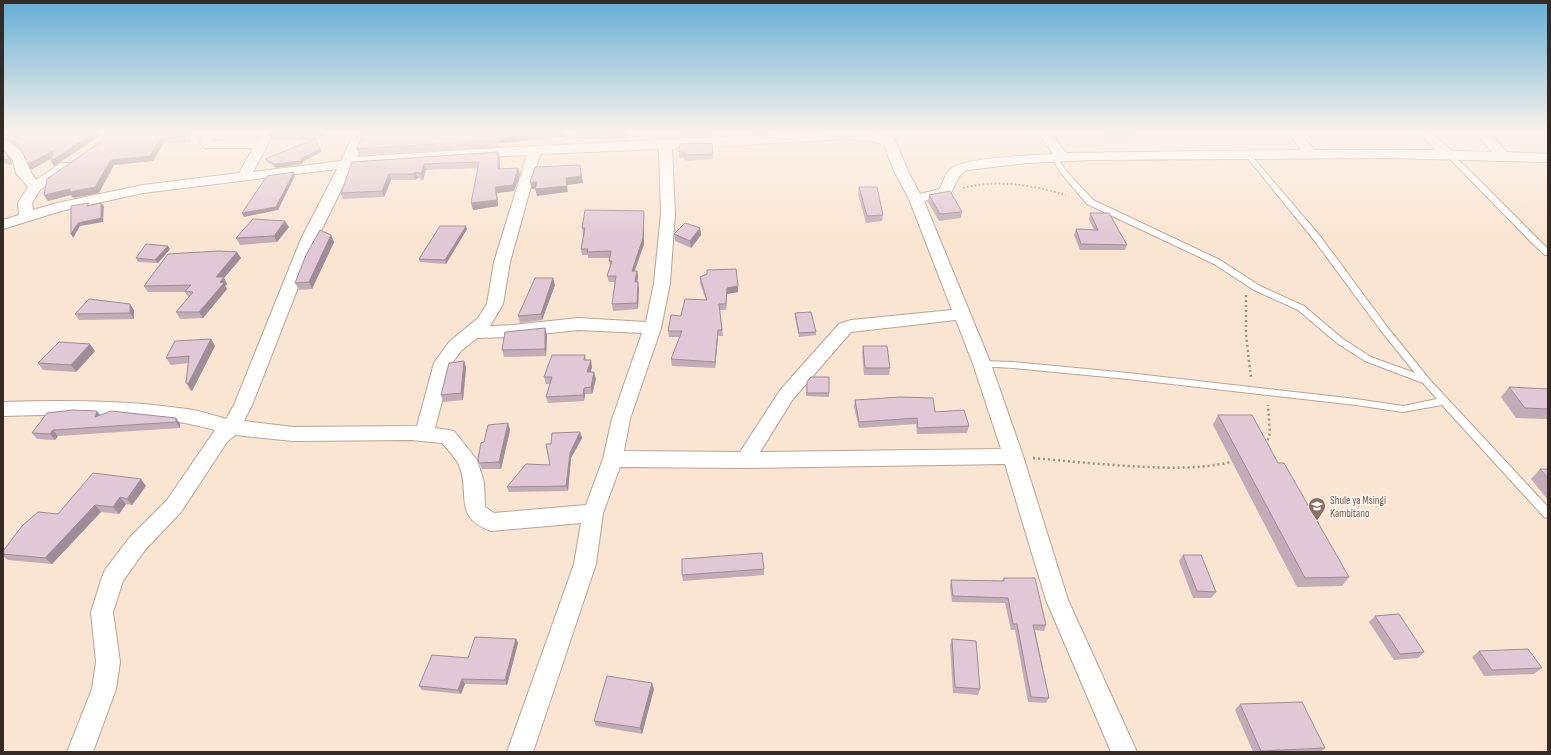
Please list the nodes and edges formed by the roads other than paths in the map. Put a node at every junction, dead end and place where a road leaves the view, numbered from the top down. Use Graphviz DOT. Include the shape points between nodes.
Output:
graph roads {
  1 [pos="21,166"];
  2 [pos="65,166"];
  3 [pos="249,166"];
  4 [pos="325,166"];
  5 [pos="345,166"];
  6 [pos="530,166"];
  7 [pos="666,166"];
  8 [pos="901,166"];
  9 [pos="971,166"];
  10 [pos="1061,166"];
  11 [pos="1257,166"];
  12 [pos="1461,166"];
  13 [pos="243,178"];
  14 [pos="35,187"];
  15 [pos="916,199"];
  16 [pos="27,216"];
  17 [pos="3,225"];
  18 [pos="1548,253"];
  19 [pos="963,314"];
  20 [pos="653,328"];
  21 [pos="474,332"];
  22 [pos="982,364"];
  23 [pos="1427,382"];
  24 [pos="1444,401"];
  25 [pos="3,409"];
  26 [pos="231,427"];
  27 [pos="424,434"];
  28 [pos="1013,456"];
  29 [pos="613,459"];
  30 [pos="745,460"];
  31 [pos="593,513"];
  32 [pos="1548,514"];
  33 [pos="80,752"];
  34 [pos="520,752"];
  35 [pos="1124,752"];
  1 -- 14 [label="street" via="23,173"];
  2 -- 14 [label="street"];
  3 -- 13 [label="street"];
  4 -- 13 [label="street"];
  5 -- 26 [label="street" via="309,239 243,405"];
  6 -- 21 [label="street" via="503,260 495,303 488,317"];
  7 -- 20 [label="street" via="668,214 662,283"];
  8 -- 15 [label="street"];
  9 -- 15 [label="street" via="960,168 954,173 945,192"];
  10 -- 23 [label="lane" via="1063,172 1090,202 1217,262 1251,284 1300,308 1340,341 1368,359"];
  11 -- 23 [label="lane" via="1317,238"];
  12 -- 18 [label="lane"];
  13 -- 16 [label="street" via="144,189 57,207"];
  14 -- 16 [label="street" via="25,203"];
  15 -- 19 [label="street"];
  16 -- 17 [label="street"];
  19 -- 22 [label="street"];
  19 -- 30 [label="street" via="845,328 787,394"];
  20 -- 21 [label="street" via="578,324"];
  20 -- 29 [label="street" via="621,420"];
  21 -- 27 [label="street" via="457,343 443,363"];
  22 -- 24 [label="lane" via="1081,371 1403,409"];
  22 -- 28 [label="street"];
  23 -- 24 [label="lane"];
  24 -- 32 [label="lane"];
  25 -- 26 [label="street" via="130,409 189,416"];
  26 -- 27 [label="street" via="293,434"];
  26 -- 33 [label="street" via="220,437 174,506 137,544 113,577 102,612 108,662 104,689"];
  27 -- 31 [label="street" via="447,436 468,460 474,482 475,508 479,515 491,522"];
  28 -- 30 [label="street"];
  28 -- 35 [label="street" via="1057,600"];
  29 -- 30 [label="street"];
  29 -- 31 [label="street"];
  31 -- 34 [label="street" via="585,564"];
}
